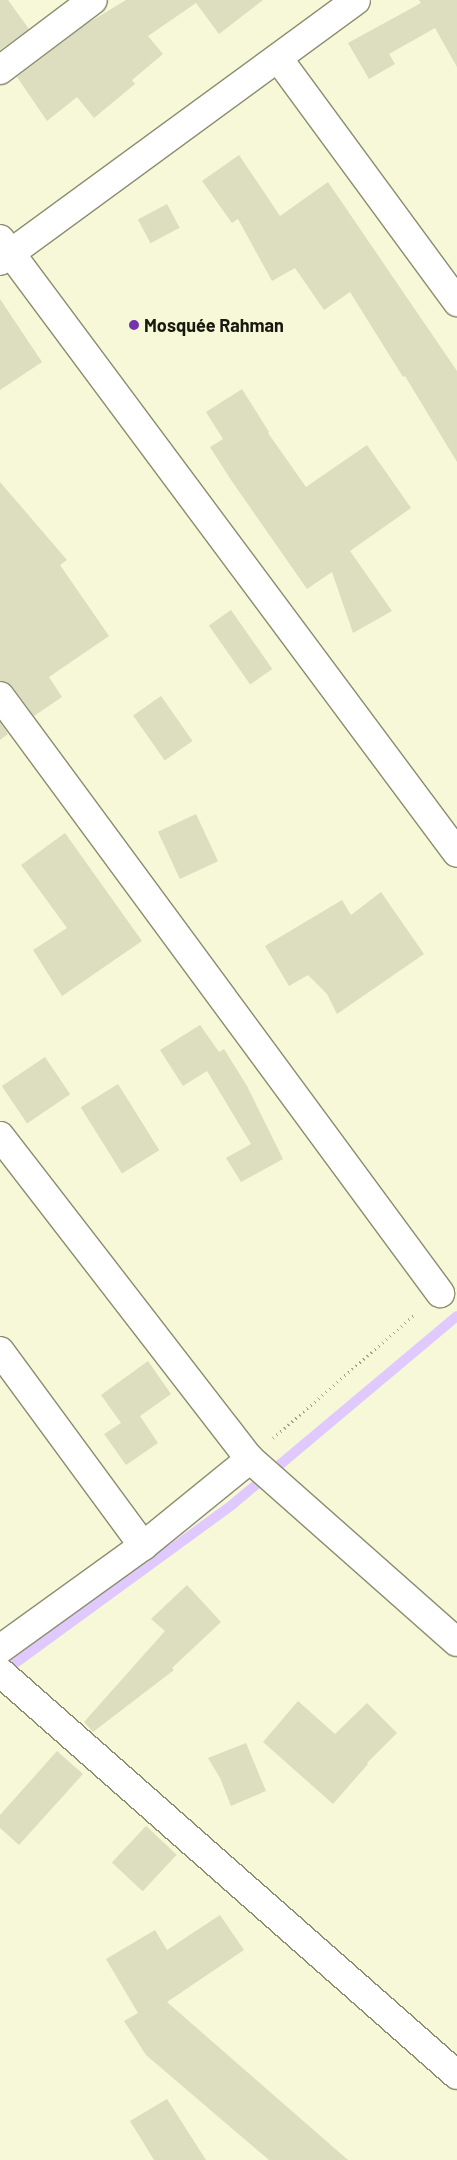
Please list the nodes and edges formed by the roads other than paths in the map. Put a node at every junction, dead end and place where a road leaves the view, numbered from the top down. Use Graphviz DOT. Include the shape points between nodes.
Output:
graph roads {
  1 [pos="93,0"];
  2 [pos="356,0"];
  3 [pos="278,58"];
  4 [pos="0,70"];
  5 [pos="4,251"];
  6 [pos="457,302"];
  7 [pos="0,696"];
  8 [pos="457,853"];
  9 [pos="0,1136"];
  10 [pos="440,1293"];
  11 [pos="0,1351"];
  12 [pos="250,1458"];
  13 [pos="143,1546"];
  14 [pos="457,1642"];
  15 [pos="0,1649"];
  16 [pos="0,1672"];
  17 [pos="457,2075"];
  1 -- 4 [label="street"];
  2 -- 3 [label="street"];
  3 -- 5 [label="street"];
  3 -- 6 [label="street"];
  5 -- 8 [label="street"];
  7 -- 10 [label="street"];
  9 -- 12 [label="street"];
  11 -- 13 [label="street"];
  12 -- 13 [label="street"];
  12 -- 14 [label="street"];
  13 -- 15 [label="street"];
  16 -- 17 [label="street"];
}
